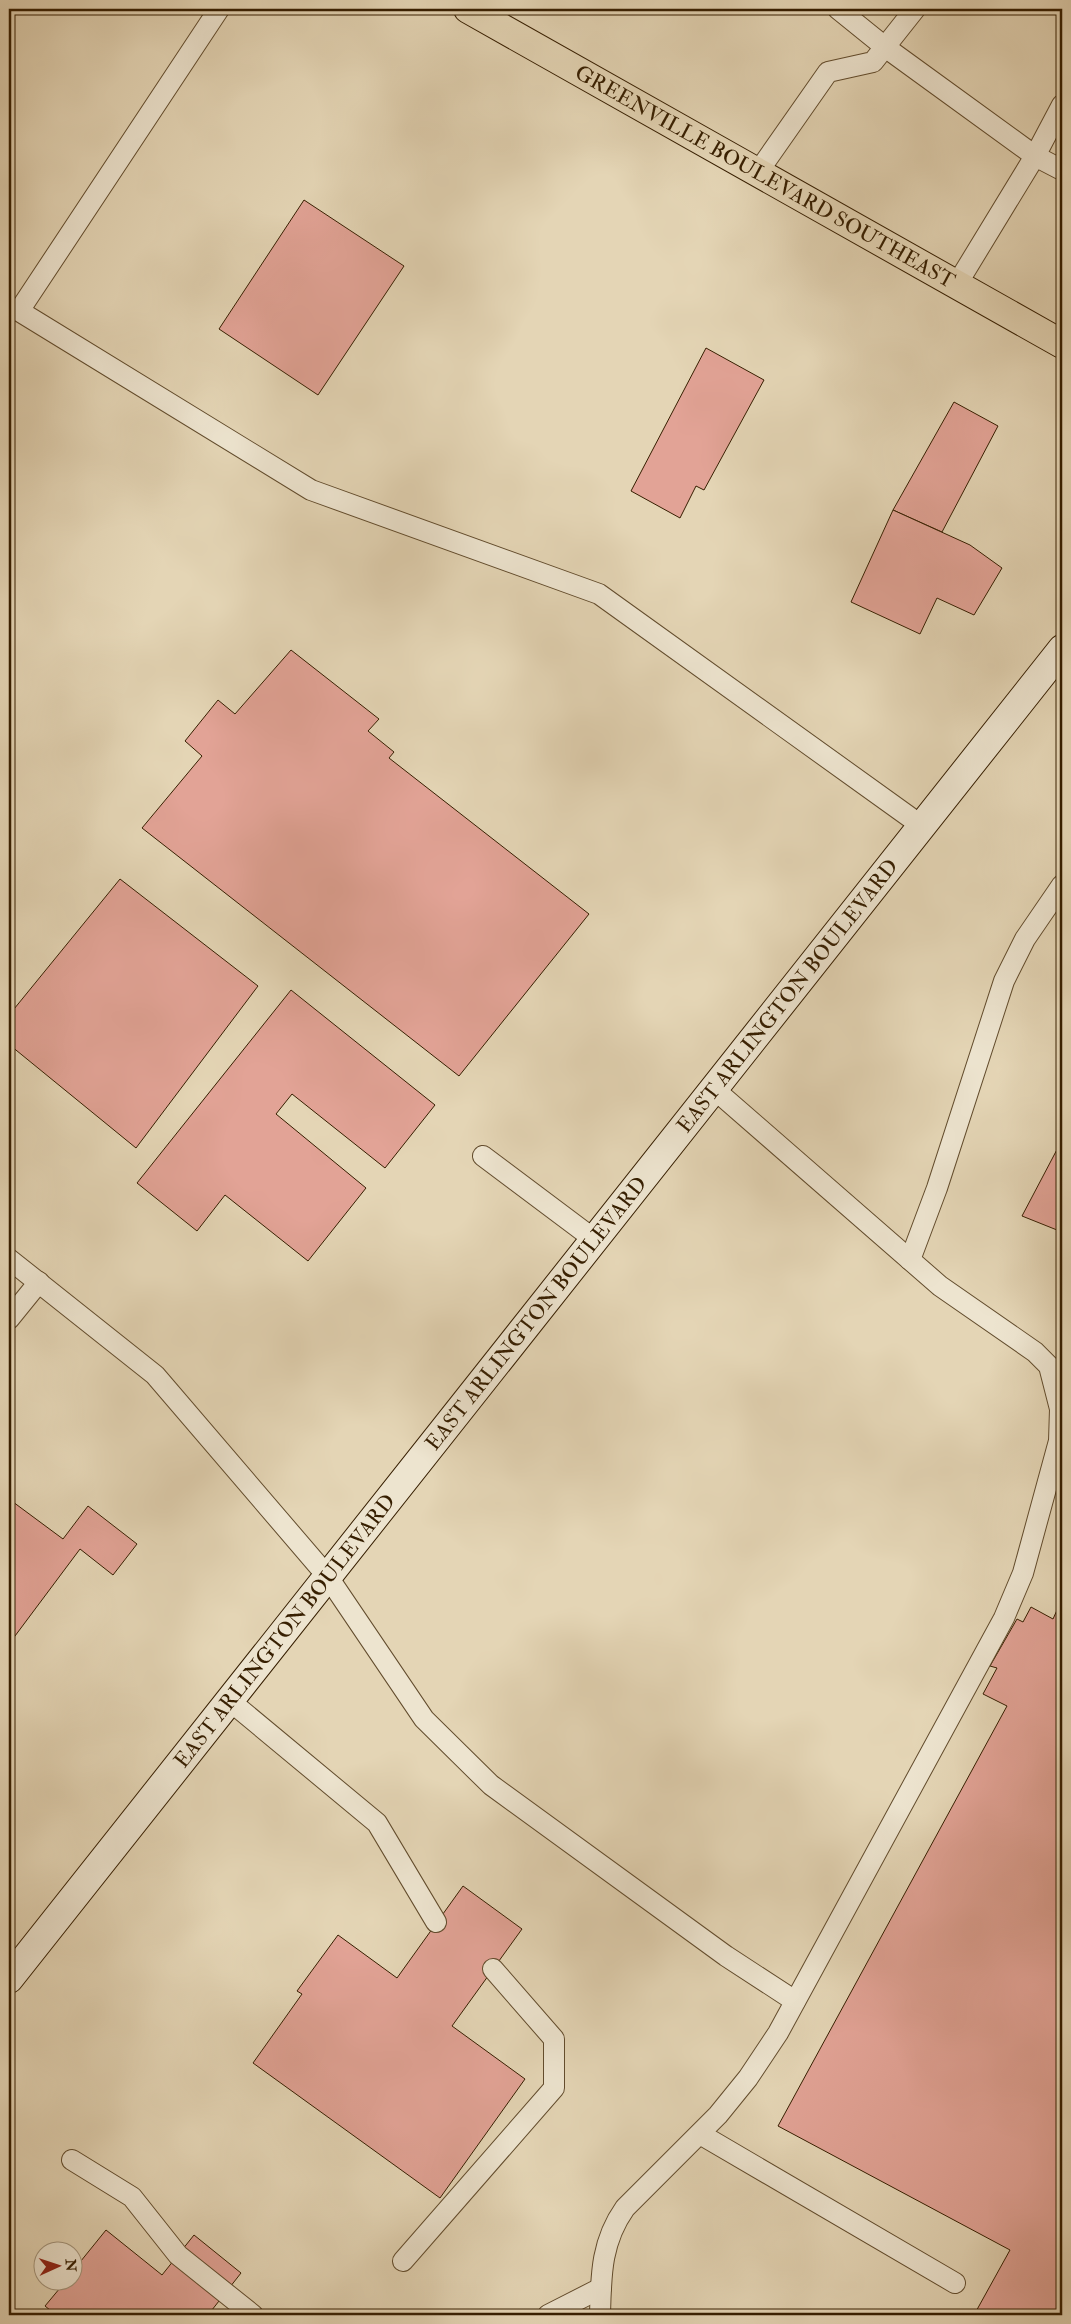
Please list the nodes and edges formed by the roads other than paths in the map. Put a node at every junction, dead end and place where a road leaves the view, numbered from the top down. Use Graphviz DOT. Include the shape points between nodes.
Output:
graph roads {
  1 [pos="219,9"];
  2 [pos="468,9"];
  3 [pos="838,9"];
  4 [pos="915,9"];
  5 [pos="885,47"];
  6 [pos="1062,105"];
  7 [pos="1035,156"];
  8 [pos="1062,170"];
  9 [pos="758,172"];
  10 [pos="956,284"];
  11 [pos="14,308"];
  12 [pos="1062,344"];
  13 [pos="1062,649"];
  14 [pos="922,826"];
  15 [pos="1062,885"];
  16 [pos="714,1089"];
  17 [pos="483,1156"];
  18 [pos="594,1240"];
  19 [pos="9,1259"];
  20 [pos="910,1260"];
  21 [pos="39,1282"];
  22 [pos="9,1319"];
  23 [pos="328,1576"];
  24 [pos="230,1701"];
  25 [pos="436,1922"];
  26 [pos="493,1969"];
  27 [pos="9,1979"];
  28 [pos="796,2001"];
  29 [pos="700,2134"];
  30 [pos="72,2160"];
  31 [pos="403,2261"];
  32 [pos="955,2284"];
  33 [pos="601,2288"];
  34 [pos="253,2315"];
  35 [pos="548,2315"];
  36 [pos="600,2315"];
  1 -- 11 [label="lane"];
  2 -- 9 [label="highway, GREENVILLE BOULEVARD SOUTHEAST"];
  3 -- 5 [label="lane"];
  4 -- 5 [label="lane"];
  5 -- 7 [label="lane"];
  5 -- 9 [label="lane" via="873,62 828,72"];
  6 -- 7 [label="lane"];
  7 -- 8 [label="lane"];
  7 -- 10 [label="lane"];
  9 -- 10 [label="highway, GREENVILLE BOULEVARD SOUTHEAST"];
  10 -- 12 [label="highway, GREENVILLE BOULEVARD SOUTHEAST"];
  11 -- 14 [label="lane" via="311,490 600,594"];
  13 -- 14 [label="main road, EAST ARLINGTON BOULEVARD"];
  14 -- 16 [label="main road, EAST ARLINGTON BOULEVARD"];
  15 -- 20 [label="lane" via="1025,939 1004,981 937,1188"];
  16 -- 18 [label="main road, EAST ARLINGTON BOULEVARD"];
  16 -- 20 [label="lane"];
  17 -- 18 [label="lane"];
  18 -- 23 [label="main road, EAST ARLINGTON BOULEVARD"];
  19 -- 21 [label="lane"];
  20 -- 28 [label="lane" via="940,1286 1035,1352 1049,1366 1060,1409 1059,1441 1023,1573 1004,1618"];
  21 -- 22 [label="lane"];
  21 -- 23 [label="lane" via="155,1375"];
  23 -- 24 [label="main road, EAST ARLINGTON BOULEVARD"];
  23 -- 28 [label="lane" via="424,1719 491,1785 726,1956"];
  24 -- 25 [label="lane" via="377,1823"];
  24 -- 27 [label="main road, EAST ARLINGTON BOULEVARD"];
  26 -- 31 [label="lane" via="554,2039 554,2088"];
  28 -- 29 [label="lane" via="748,2078"];
  29 -- 32 [label="lane"];
  29 -- 33 [label="lane" via="625,2208 613,2225 604,2254"];
  30 -- 34 [label="lane" via="132,2197 178,2256"];
  33 -- 35 [label="lane"];
  33 -- 36 [label="lane"];
}
